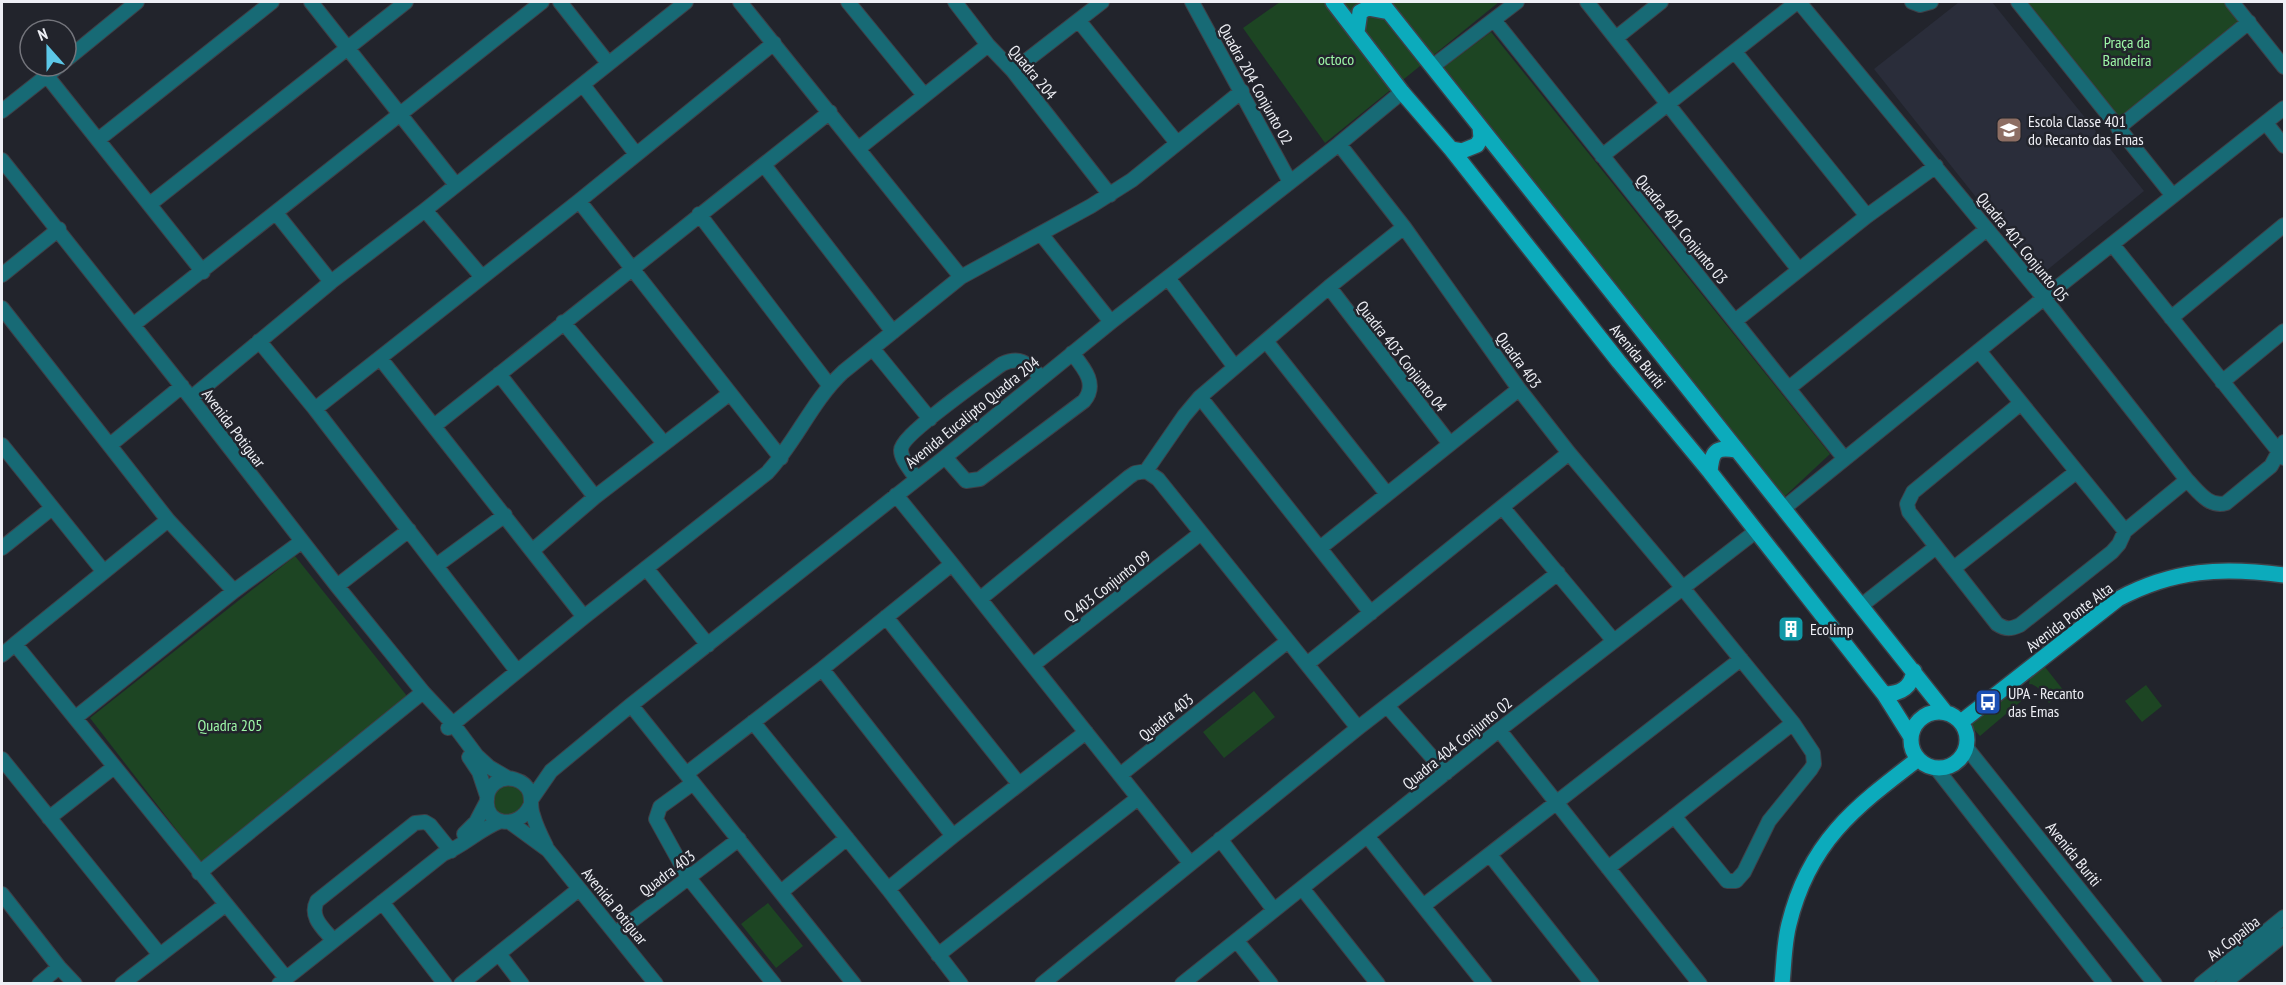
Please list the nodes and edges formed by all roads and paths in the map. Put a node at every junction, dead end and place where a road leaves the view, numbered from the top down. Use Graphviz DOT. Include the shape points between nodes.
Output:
graph roads {
  1 [pos="137,2"];
  2 [pos="272,2"];
  3 [pos="310,2"];
  4 [pos="406,2"];
  5 [pos="542,2"];
  6 [pos="560,2"];
  7 [pos="740,2"];
  8 [pos="848,2"];
  9 [pos="1102,2"];
  10 [pos="1192,2"];
  11 [pos="1333,2"];
  12 [pos="1517,2"];
  13 [pos="1587,2"];
  14 [pos="1661,2"];
  15 [pos="1798,2"];
  16 [pos="1912,2"];
  17 [pos="1931,2"];
  18 [pos="2018,2"];
  19 [pos="2232,2"];
  20 [pos="677,4"];
  21 [pos="962,4"];
  22 [pos="1385,7"];
  23 [pos="1494,20"];
  24 [pos="1079,21"];
  25 [pos="2249,22"];
  26 [pos="1357,32"];
  27 [pos="1617,37"];
  28 [pos="774,43"];
  29 [pos="988,45"];
  30 [pos="347,48"];
  31 [pos="78,50"];
  32 [pos="1735,52"];
  33 [pos="609,63"];
  34 [pos="1433,66"];
  35 [pos="2284,67"];
  36 [pos="1013,71"];
  37 [pos="44,78"];
  38 [pos="49,78"];
  39 [pos="583,84"];
  40 [pos="1242,91"];
  41 [pos="1402,92"];
  42 [pos="924,95"];
  43 [pos="1667,105"];
  44 [pos="2284,108"];
  45 [pos="2,111"];
  46 [pos="830,112"];
  47 [pos="401,114"];
  48 [pos="2266,123"];
  49 [pos="1480,127"];
  50 [pos="2118,128"];
  51 [pos="99,140"];
  52 [pos="1178,143"];
  53 [pos="1339,144"];
  54 [pos="2284,146"];
  55 [pos="859,148"];
  56 [pos="1451,149"];
  57 [pos="636,153"];
  58 [pos="1602,156"];
  59 [pos="2,160"];
  60 [pos="764,165"];
  61 [pos="1936,166"];
  62 [pos="1290,182"];
  63 [pos="456,185"];
  64 [pos="1110,195"];
  65 [pos="2173,196"];
  66 [pos="579,201"];
  67 [pos="150,204"];
  68 [pos="425,210"];
  69 [pos="276,213"];
  70 [pos="699,214"];
  71 [pos="1867,216"];
  72 [pos="2284,225"];
  73 [pos="1404,227"];
  74 [pos="1987,229"];
  75 [pos="59,230"];
  76 [pos="1041,234"];
  77 [pos="2112,244"];
  78 [pos="631,268"];
  79 [pos="1799,270"];
  80 [pos="203,272"];
  81 [pos="2,275"];
  82 [pos="482,277"];
  83 [pos="961,277"];
  84 [pos="1168,278"];
  85 [pos="331,282"];
  86 [pos="1329,287"];
  87 [pos="2044,298"];
  88 [pos="2,308"];
  89 [pos="2170,318"];
  90 [pos="1735,321"];
  91 [pos="563,322"];
  92 [pos="1112,322"];
  93 [pos="133,325"];
  94 [pos="7,327"];
  95 [pos="2284,331"];
  96 [pos="893,332"];
  97 [pos="259,341"];
  98 [pos="1266,341"];
  99 [pos="873,349"];
  100 [pos="1979,351"];
  101 [pos="1072,353"];
  102 [pos="380,358"];
  103 [pos="1234,366"];
  104 [pos="500,374"];
  105 [pos="1042,378"];
  106 [pos="2222,382"];
  107 [pos="829,385"];
  108 [pos="182,386"];
  109 [pos="1789,388"];
  110 [pos="1519,389"];
  111 [pos="729,394"];
  112 [pos="1200,397"];
  113 [pos="191,398"];
  114 [pos="2021,403"];
  115 [pos="315,409"];
  116 [pos="930,419"];
  117 [pos="434,426"];
  118 [pos="663,442"];
  119 [pos="1450,444"];
  120 [pos="2,445"];
  121 [pos="110,445"];
  122 [pos="1736,450"];
  123 [pos="2283,451"];
  124 [pos="1569,453"];
  125 [pos="945,457"];
  126 [pos="781,458"];
  127 [pos="1844,458"];
  128 [pos="1146,471"];
  129 [pos="1710,472"];
  130 [pos="2076,472"];
  131 [pos="916,478"];
  132 [pos="2187,480"];
  133 [pos="1387,494"];
  134 [pos="896,495"];
  135 [pos="595,496"];
  136 [pos="52,508"];
  137 [pos="1503,508"];
  138 [pos="1784,508"];
  139 [pos="505,514"];
  140 [pos="168,520"];
  141 [pos="409,530"];
  142 [pos="2125,531"];
  143 [pos="1755,532"];
  144 [pos="1201,533"];
  145 [pos="301,542"];
  146 [pos="1936,547"];
  147 [pos="2,548"];
  148 [pos="1320,548"];
  149 [pos="533,550"];
  150 [pos="952,564"];
  151 [pos="437,565"];
  152 [pos="646,568"];
  153 [pos="1954,568"];
  154 [pos="104,572"];
  155 [pos="1558,573"];
  156 [pos="2284,575"];
  157 [pos="336,586"];
  158 [pos="1682,586"];
  159 [pos="234,591"];
  160 [pos="980,599"];
  161 [pos="1862,605"];
  162 [pos="1371,613"];
  163 [pos="584,617"];
  164 [pos="886,617"];
  165 [pos="1613,640"];
  166 [pos="1288,641"];
  167 [pos="15,644"];
  168 [pos="708,645"];
  169 [pos="2,655"];
  170 [pos="1741,659"];
  171 [pos="1307,664"];
  172 [pos="1033,665"];
  173 [pos="822,669"];
  174 [pos="517,671"];
  175 [pos="1914,671"];
  176 [pos="423,692"];
  177 [pos="1884,694"];
  178 [pos="631,705"];
  179 [pos="1388,706"];
  180 [pos="1946,713"];
  181 [pos="75,718"];
  182 [pos="448,722"];
  183 [pos="753,722"];
  184 [pos="1961,722"];
  185 [pos="1793,723"];
  186 [pos="1358,728"];
  187 [pos="1499,730"];
  188 [pos="1086,732"];
  189 [pos="1911,737"];
  190 [pos="1966,747"];
  191 [pos="2,759"];
  192 [pos="564,759"];
  193 [pos="1918,759"];
  194 [pos="114,767"];
  195 [pos="1936,768"];
  196 [pos="1446,773"];
  197 [pos="1120,775"];
  198 [pos="511,778"];
  199 [pos="689,778"];
  200 [pos="1019,784"];
  201 [pos="1138,798"];
  202 [pos="486,800"];
  203 [pos="531,803"];
  204 [pos="1556,804"];
  205 [pos="1674,816"];
  206 [pos="49,818"];
  207 [pos="506,822"];
  208 [pos="953,836"];
  209 [pos="1368,837"];
  210 [pos="847,838"];
  211 [pos="739,839"];
  212 [pos="1220,839"];
  213 [pos="548,850"];
  214 [pos="448,851"];
  215 [pos="1490,855"];
  216 [pos="1190,863"];
  217 [pos="1608,868"];
  218 [pos="200,873"];
  219 [pos="688,877"];
  220 [pos="1302,888"];
  221 [pos="579,889"];
  222 [pos="888,889"];
  223 [pos="781,892"];
  224 [pos="2,894"];
  225 [pos="382,902"];
  226 [pos="225,905"];
  227 [pos="1424,906"];
  228 [pos="1274,910"];
  229 [pos="2284,917"];
  230 [pos="615,933"];
  231 [pos="2284,935"];
  232 [pos="333,940"];
  233 [pos="1237,941"];
  234 [pos="499,954"];
  235 [pos="160,955"];
  236 [pos="938,955"];
  237 [pos="59,967"];
  238 [pos="282,981"];
  239 [pos="1050,981"];
  240 [pos="39,984"];
  241 [pos="75,984"];
  242 [pos="122,984"];
  243 [pos="445,984"];
  244 [pos="461,984"];
  245 [pos="522,984"];
  246 [pos="656,984"];
  247 [pos="774,984"];
  248 [pos="854,984"];
  249 [pos="961,984"];
  250 [pos="1182,984"];
  251 [pos="1271,984"];
  252 [pos="1378,984"];
  253 [pos="1485,984"];
  254 [pos="1592,984"];
  255 [pos="1700,984"];
  256 [pos="1782,984"];
  257 [pos="2105,984"];
  258 [pos="2154,984"];
  259 [pos="2201,984"];
  260 [pos="2223,984"];
  1 -- 31 [label="street"];
  2 -- 51 [label="street"];
  3 -- 30 [label="street"];
  4 -- 30 [label="street"];
  5 -- 47 [label="street"];
  6 -- 33 [label="street"];
  7 -- 28 [label="street"];
  8 -- 42 [label="street"];
  9 -- 24 [label="street"];
  10 -- 40 [label="street, Quadra 204 Conjunto 02"];
  11 -- 26 [label="main road, Avenida Buriti"];
  12 -- 23 [label="street"];
  13 -- 27 [label="street"];
  14 -- 27 [label="street"];
  15 -- 32 [label="street"];
  15 -- 61 [label="street, Quadra 401 Conjunto 05"];
  16 -- 17 [label="street"];
  18 -- 50 [label="street"];
  19 -- 25 [label="street"];
  20 -- 33 [label="street"];
  21 -- 29 [label="street"];
  22 -- 26 [label="main road" via="1360,12"];
  22 -- 34 [label="main road, Avenida Buriti"];
  23 -- 34 [label="street"];
  23 -- 58 [label="street, Quadra 401 Conjunto 03"];
  24 -- 36 [label="street"];
  24 -- 52 [label="street"];
  25 -- 35 [label="street"];
  25 -- 50 [label="street"];
  26 -- 41 [label="main road, Avenida Buriti"];
  27 -- 43 [label="street"];
  28 -- 46 [label="street"];
  28 -- 57 [label="street"];
  29 -- 36 [label="street, Quadra 204"];
  29 -- 42 [label="street, Quadra 204"];
  30 -- 47 [label="street"];
  30 -- 67 [label="street"];
  32 -- 43 [label="street"];
  32 -- 71 [label="street"];
  33 -- 39 [label="street"];
  34 -- 49 [label="main road, Avenida Buriti"];
  36 -- 64 [label="street, Quadra 204"];
  37 -- 45 [label="street"];
  38 -- 51 [label="street"];
  39 -- 57 [label="street"];
  39 -- 63 [label="street"];
  40 -- 52 [label="street"];
  40 -- 62 [label="street, Quadra 204 Conjunto 02"];
  41 -- 53 [label="street, Avenida Eucalipto Quadra 204"];
  41 -- 56 [label="main road, Avenida Buriti"];
  42 -- 55 [label="street, Quadra 204"];
  43 -- 58 [label="street"];
  43 -- 79 [label="street"];
  44 -- 48 [label="street"];
  46 -- 55 [label="street"];
  46 -- 60 [label="street"];
  47 -- 63 [label="street"];
  47 -- 69 [label="street"];
  48 -- 54 [label="street"];
  48 -- 65 [label="street"];
  49 -- 56 [label="main road" via="1477,145 1462,151"];
  49 -- 122 [label="main road, Avenida Buriti"];
  50 -- 65 [label="street"];
  51 -- 67 [label="street"];
  52 -- 64 [label="street"];
  53 -- 62 [label="street, Avenida Eucalipto Quadra 204"];
  53 -- 73 [label="street, Quadra 403"];
  55 -- 83 [label="street"];
  56 -- 129 [label="main road, Avenida Buriti"];
  57 -- 66 [label="street"];
  58 -- 90 [label="street, Quadra 401 Conjunto 03"];
  59 -- 75 [label="street, Avenida Potiguar"];
  60 -- 70 [label="street"];
  60 -- 96 [label="street"];
  61 -- 71 [label="street"];
  61 -- 74 [label="street, Quadra 401 Conjunto 05"];
  62 -- 84 [label="street, Avenida Eucalipto Quadra 204"];
  63 -- 68 [label="street"];
  64 -- 76 [label="street"];
  65 -- 77 [label="street"];
  66 -- 78 [label="street"];
  66 -- 82 [label="street"];
  67 -- 80 [label="street"];
  68 -- 82 [label="street"];
  68 -- 85 [label="street"];
  69 -- 80 [label="street"];
  69 -- 85 [label="street"];
  70 -- 78 [label="street"];
  70 -- 107 [label="street"];
  71 -- 79 [label="street"];
  72 -- 89 [label="street"];
  73 -- 86 [label="street"];
  73 -- 110 [label="street, Quadra 403"];
  74 -- 87 [label="street, Quadra 401 Conjunto 05"];
  74 -- 109 [label="street"];
  75 -- 81 [label="street"];
  75 -- 93 [label="street, Avenida Potiguar"];
  76 -- 83 [label="street"];
  76 -- 92 [label="street"];
  77 -- 87 [label="street"];
  77 -- 89 [label="street"];
  78 -- 91 [label="street"];
  78 -- 111 [label="street"];
  79 -- 90 [label="street"];
  80 -- 93 [label="street"];
  82 -- 102 [label="street"];
  83 -- 96 [label="street"];
  84 -- 92 [label="street, Avenida Eucalipto Quadra 204"];
  84 -- 103 [label="street"];
  85 -- 97 [label="street"];
  86 -- 98 [label="street"];
  86 -- 119 [label="street, Quadra 403 Conjunto 04"];
  87 -- 100 [label="street"];
  87 -- 132 [label="street, Quadra 401 Conjunto 05"];
  88 -- 94 [label="street"];
  89 -- 106 [label="street"];
  90 -- 109 [label="street, Quadra 401 Conjunto 03"];
  91 -- 104 [label="street"];
  91 -- 118 [label="street"];
  92 -- 101 [label="street, Avenida Eucalipto Quadra 204"];
  93 -- 108 [label="street, Avenida Potiguar"];
  94 -- 121 [label="street"];
  95 -- 106 [label="street"];
  96 -- 99 [label="street"];
  97 -- 113 [label="street"];
  97 -- 115 [label="street"];
  98 -- 103 [label="street"];
  98 -- 133 [label="street"];
  99 -- 107 [label="street"];
  99 -- 116 [label="street"];
  100 -- 114 [label="street"];
  100 -- 127 [label="street"];
  101 -- 105 [label="street, Avenida Eucalipto Quadra 204"];
  101 -- 125 [label="street" via="1090,382 1084,401 980,479 966,481"];
  102 -- 115 [label="street"];
  102 -- 117 [label="street"];
  103 -- 112 [label="street"];
  104 -- 117 [label="street"];
  104 -- 135 [label="street"];
  105 -- 116 [label="street" via="1024,362 1011,360"];
  105 -- 125 [label="street, Avenida Eucalipto Quadra 204"];
  106 -- 123 [label="street"];
  107 -- 126 [label="street"];
  108 -- 113 [label="street, Avenida Potiguar"];
  108 -- 121 [label="street"];
  109 -- 127 [label="street, Quadra 401 Conjunto 03"];
  110 -- 119 [label="street"];
  110 -- 124 [label="street, Quadra 403"];
  111 -- 118 [label="street"];
  111 -- 126 [label="street"];
  112 -- 128 [label="street"];
  112 -- 148 [label="street"];
  113 -- 145 [label="street, Avenida Potiguar"];
  114 -- 130 [label="street"];
  114 -- 146 [label="street" via="1908,497 1909,512"];
  115 -- 141 [label="street"];
  116 -- 131 [label="street" via="902,444 903,458"];
  117 -- 139 [label="street"];
  118 -- 135 [label="street"];
  119 -- 133 [label="street"];
  120 -- 136 [label="street"];
  121 -- 140 [label="street"];
  122 -- 129 [label="main road" via="1716,451 1711,457"];
  122 -- 138 [label="main road, Avenida Buriti"];
  123 -- 132 [label="street, Quadra 401 Conjunto 05" via="2259,477 2226,503 2212,504"];
  124 -- 137 [label="street"];
  124 -- 158 [label="street, Quadra 403"];
  125 -- 131 [label="street, Avenida Eucalipto Quadra 204"];
  126 -- 152 [label="street"];
  127 -- 138 [label="street"];
  128 -- 144 [label="street" via="1158,479"];
  128 -- 160 [label="street" via="1135,472"];
  129 -- 143 [label="main road, Avenida Buriti"];
  130 -- 142 [label="street"];
  130 -- 153 [label="street"];
  131 -- 134 [label="street, Avenida Eucalipto Quadra 204"];
  132 -- 142 [label="street"];
  133 -- 148 [label="street"];
  134 -- 150 [label="street"];
  134 -- 168 [label="street, Avenida Eucalipto Quadra 204"];
  135 -- 149 [label="street"];
  136 -- 147 [label="street"];
  136 -- 154 [label="street"];
  137 -- 155 [label="street"];
  137 -- 162 [label="street"];
  138 -- 161 [label="main road, Avenida Buriti"];
  139 -- 149 [label="street"];
  139 -- 151 [label="street"];
  140 -- 154 [label="street"];
  140 -- 159 [label="street"];
  141 -- 151 [label="street"];
  141 -- 157 [label="street"];
  142 -- 153 [label="street" via="2112,552 2020,626 2011,628 1997,624"];
  143 -- 158 [label="street, Quadra 404 Conjunto 02"];
  143 -- 177 [label="main road, Avenida Buriti"];
  144 -- 166 [label="street"];
  144 -- 172 [label="street, Q 403 Conjunto 09"];
  145 -- 157 [label="street, Avenida Potiguar"];
  145 -- 159 [label="street"];
  146 -- 153 [label="street"];
  146 -- 161 [label="street"];
  148 -- 162 [label="street"];
  149 -- 163 [label="street"];
  150 -- 160 [label="street"];
  150 -- 164 [label="street"];
  151 -- 174 [label="street"];
  152 -- 163 [label="street"];
  152 -- 168 [label="street"];
  154 -- 167 [label="street"];
  155 -- 165 [label="street"];
  155 -- 179 [label="street"];
  156 -- 184 [label="main road, Avenida Ponte Alta" via="2236,570 2198,572 2141,587 2118,599"];
  157 -- 176 [label="street, Avenida Potiguar"];
  158 -- 165 [label="street, Quadra 404 Conjunto 02"];
  158 -- 170 [label="street, Quadra 403"];
  159 -- 181 [label="street"];
  160 -- 172 [label="street"];
  161 -- 175 [label="main road, Avenida Buriti"];
  162 -- 171 [label="street"];
  163 -- 174 [label="street"];
  164 -- 173 [label="street"];
  164 -- 200 [label="street"];
  165 -- 187 [label="street, Quadra 404 Conjunto 02"];
  166 -- 171 [label="street"];
  166 -- 197 [label="street, Quadra 403"];
  167 -- 169 [label="street"];
  167 -- 181 [label="street"];
  168 -- 178 [label="street, Avenida Eucalipto Quadra 204"];
  170 -- 185 [label="street, Quadra 403"];
  170 -- 204 [label="street"];
  171 -- 186 [label="street"];
  172 -- 188 [label="street"];
  173 -- 183 [label="street"];
  173 -- 208 [label="street"];
  174 -- 182 [label="street"];
  175 -- 177 [label="main road" via="1904,690"];
  175 -- 180 [label="main road, Avenida Buriti"];
  176 -- 182 [label="street, Avenida Potiguar"];
  176 -- 218 [label="street"];
  177 -- 189 [label="main road, Avenida Buriti"];
  178 -- 192 [label="street, Avenida Eucalipto Quadra 204"];
  178 -- 199 [label="street"];
  179 -- 186 [label="street"];
  179 -- 196 [label="street"];
  180 -- 184 [label="main road, Avenida Buriti"];
  180 -- 189 [label="main road" via="1930,713 1922,718"];
  181 -- 194 [label="street"];
  182 -- 198 [label="street, Avenida Potiguar" via="483,762"];
  182 -- 202 [label="street, Avenida Potiguar" via="478,772"];
  183 -- 199 [label="street"];
  183 -- 210 [label="street"];
  184 -- 190 [label="main road, Avenida Buriti" via="1967,734"];
  185 -- 205 [label="street"];
  185 -- 205 [label="street, Quadra 403" via="1813,753 1814,764 1769,821 1736,881 1727,881"];
  186 -- 212 [label="street"];
  187 -- 196 [label="street, Quadra 404 Conjunto 02"];
  187 -- 204 [label="street"];
  188 -- 197 [label="street"];
  188 -- 200 [label="street"];
  189 -- 193 [label="main road, Avenida Buriti"];
  190 -- 195 [label="main road" via="1952,765"];
  190 -- 258 [label="street, Avenida Buriti"];
  191 -- 206 [label="street"];
  192 -- 198 [label="street" via="542,772"];
  192 -- 203 [label="street" via="546,777"];
  193 -- 195 [label="main road"];
  193 -- 256 [label="main road" via="1842,822 1814,858 1788,927"];
  194 -- 206 [label="street"];
  194 -- 218 [label="street"];
  195 -- 257 [label="street"];
  196 -- 209 [label="street, Quadra 404 Conjunto 02"];
  197 -- 201 [label="street"];
  198 -- 202 [label="street" via="494,784"];
  198 -- 203 [label="street, Avenida Potiguar" via="527,788"];
  199 -- 211 [label="street"];
  199 -- 219 [label="street" via="660,807 656,819"];
  200 -- 208 [label="street"];
  201 -- 216 [label="street"];
  201 -- 236 [label="street"];
  202 -- 207 [label="street, Avenida Potiguar" via="492,816"];
  202 -- 214 [label="street" via="471,828"];
  203 -- 207 [label="street" via="523,817"];
  203 -- 213 [label="street, Avenida Potiguar" via="537,829"];
  204 -- 215 [label="street"];
  204 -- 217 [label="street"];
  205 -- 217 [label="street"];
  206 -- 235 [label="street"];
  207 -- 213 [label="street, Avenida Potiguar"];
  207 -- 214 [label="street" via="476,832"];
  208 -- 222 [label="street"];
  209 -- 220 [label="street, Quadra 404 Conjunto 02"];
  209 -- 227 [label="street"];
  210 -- 222 [label="street"];
  210 -- 223 [label="street"];
  211 -- 219 [label="street, Quadra 403"];
  211 -- 223 [label="street"];
  212 -- 216 [label="street"];
  212 -- 228 [label="street"];
  213 -- 221 [label="street, Avenida Potiguar"];
  214 -- 225 [label="street"];
  214 -- 232 [label="street" via="430,825 415,823 316,901 315,917"];
  215 -- 227 [label="street"];
  215 -- 254 [label="street"];
  216 -- 239 [label="street"];
  217 -- 255 [label="street"];
  218 -- 226 [label="street"];
  219 -- 230 [label="street, Quadra 403"];
  219 -- 247 [label="street"];
  220 -- 228 [label="street, Quadra 404 Conjunto 02"];
  220 -- 252 [label="street"];
  221 -- 230 [label="street, Avenida Potiguar"];
  221 -- 234 [label="street"];
  222 -- 236 [label="street"];
  223 -- 248 [label="street"];
  224 -- 237 [label="street"];
  225 -- 232 [label="street"];
  225 -- 243 [label="street"];
  226 -- 235 [label="street"];
  226 -- 238 [label="street"];
  227 -- 253 [label="street"];
  228 -- 233 [label="street, Quadra 404 Conjunto 02"];
  229 -- 259 [label="street, Av. Copaíba"];
  230 -- 246 [label="street, Avenida Potiguar"];
  231 -- 260 [label="street, Av. Copaíba"];
  232 -- 238 [label="street"];
  233 -- 250 [label="street, Quadra 404 Conjunto 02"];
  233 -- 251 [label="street"];
  234 -- 244 [label="street"];
  234 -- 245 [label="street"];
  235 -- 242 [label="street"];
  236 -- 249 [label="street"];
  237 -- 240 [label="street"];
  237 -- 241 [label="street"];
}
